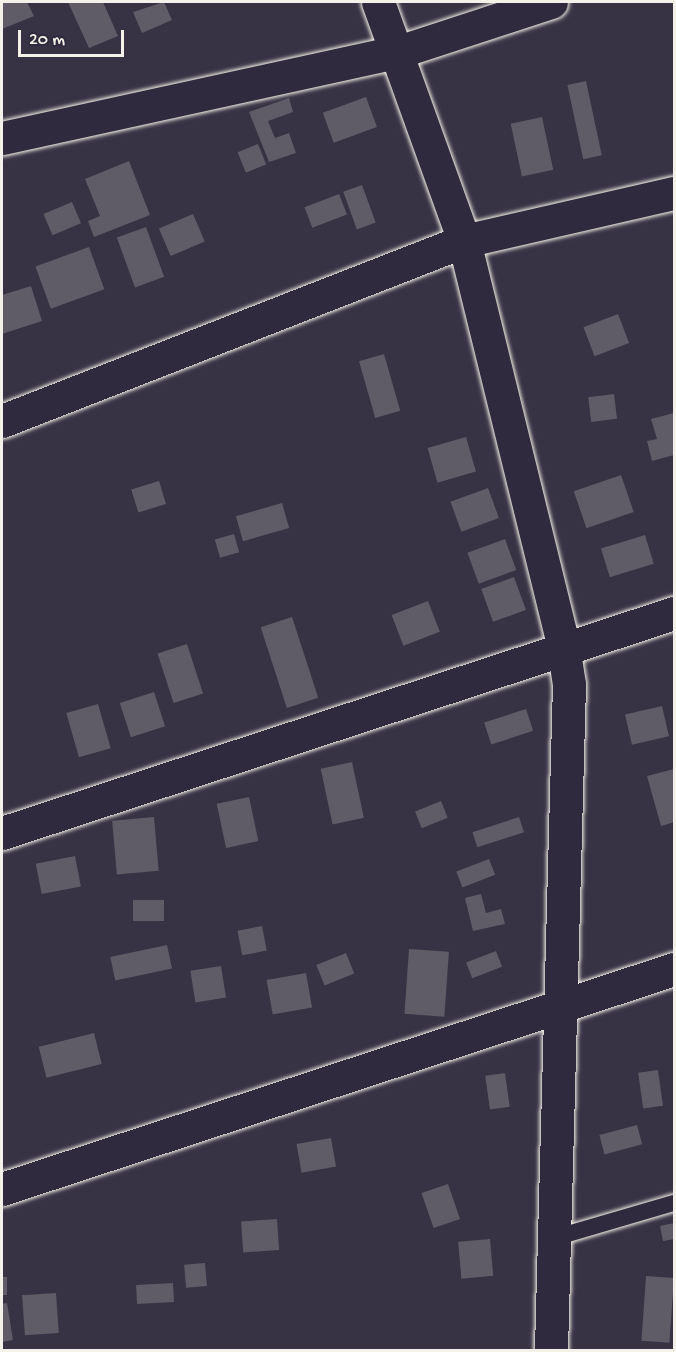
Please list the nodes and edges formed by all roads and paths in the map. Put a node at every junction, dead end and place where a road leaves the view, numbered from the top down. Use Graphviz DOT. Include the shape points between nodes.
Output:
graph roads {
  1 [pos="378,2"];
  2 [pos="551,2"];
  3 [pos="398,52"];
  4 [pos="2,138"];
  5 [pos="675,193"];
  6 [pos="464,241"];
  7 [pos="2,421"];
  8 [pos="675,613"];
  9 [pos="561,651"];
  10 [pos="2,833"];
  11 [pos="675,969"];
  12 [pos="560,1006"];
  13 [pos="2,1189"];
  14 [pos="675,1203"];
  15 [pos="554,1238"];
  16 [pos="551,1350"];
  1 -- 3 [label="street"];
  2 -- 3 [label="street"];
  3 -- 4 [label="street"];
  3 -- 6 [label="street"];
  5 -- 6 [label="street"];
  6 -- 7 [label="street"];
  6 -- 9 [label="street" via="562,639"];
  8 -- 9 [label="street"];
  9 -- 10 [label="street"];
  9 -- 12 [label="street" via="569,684"];
  11 -- 12 [label="street"];
  12 -- 13 [label="street"];
  12 -- 15 [label="street"];
  14 -- 15 [label="lane"];
  15 -- 16 [label="street"];
}
